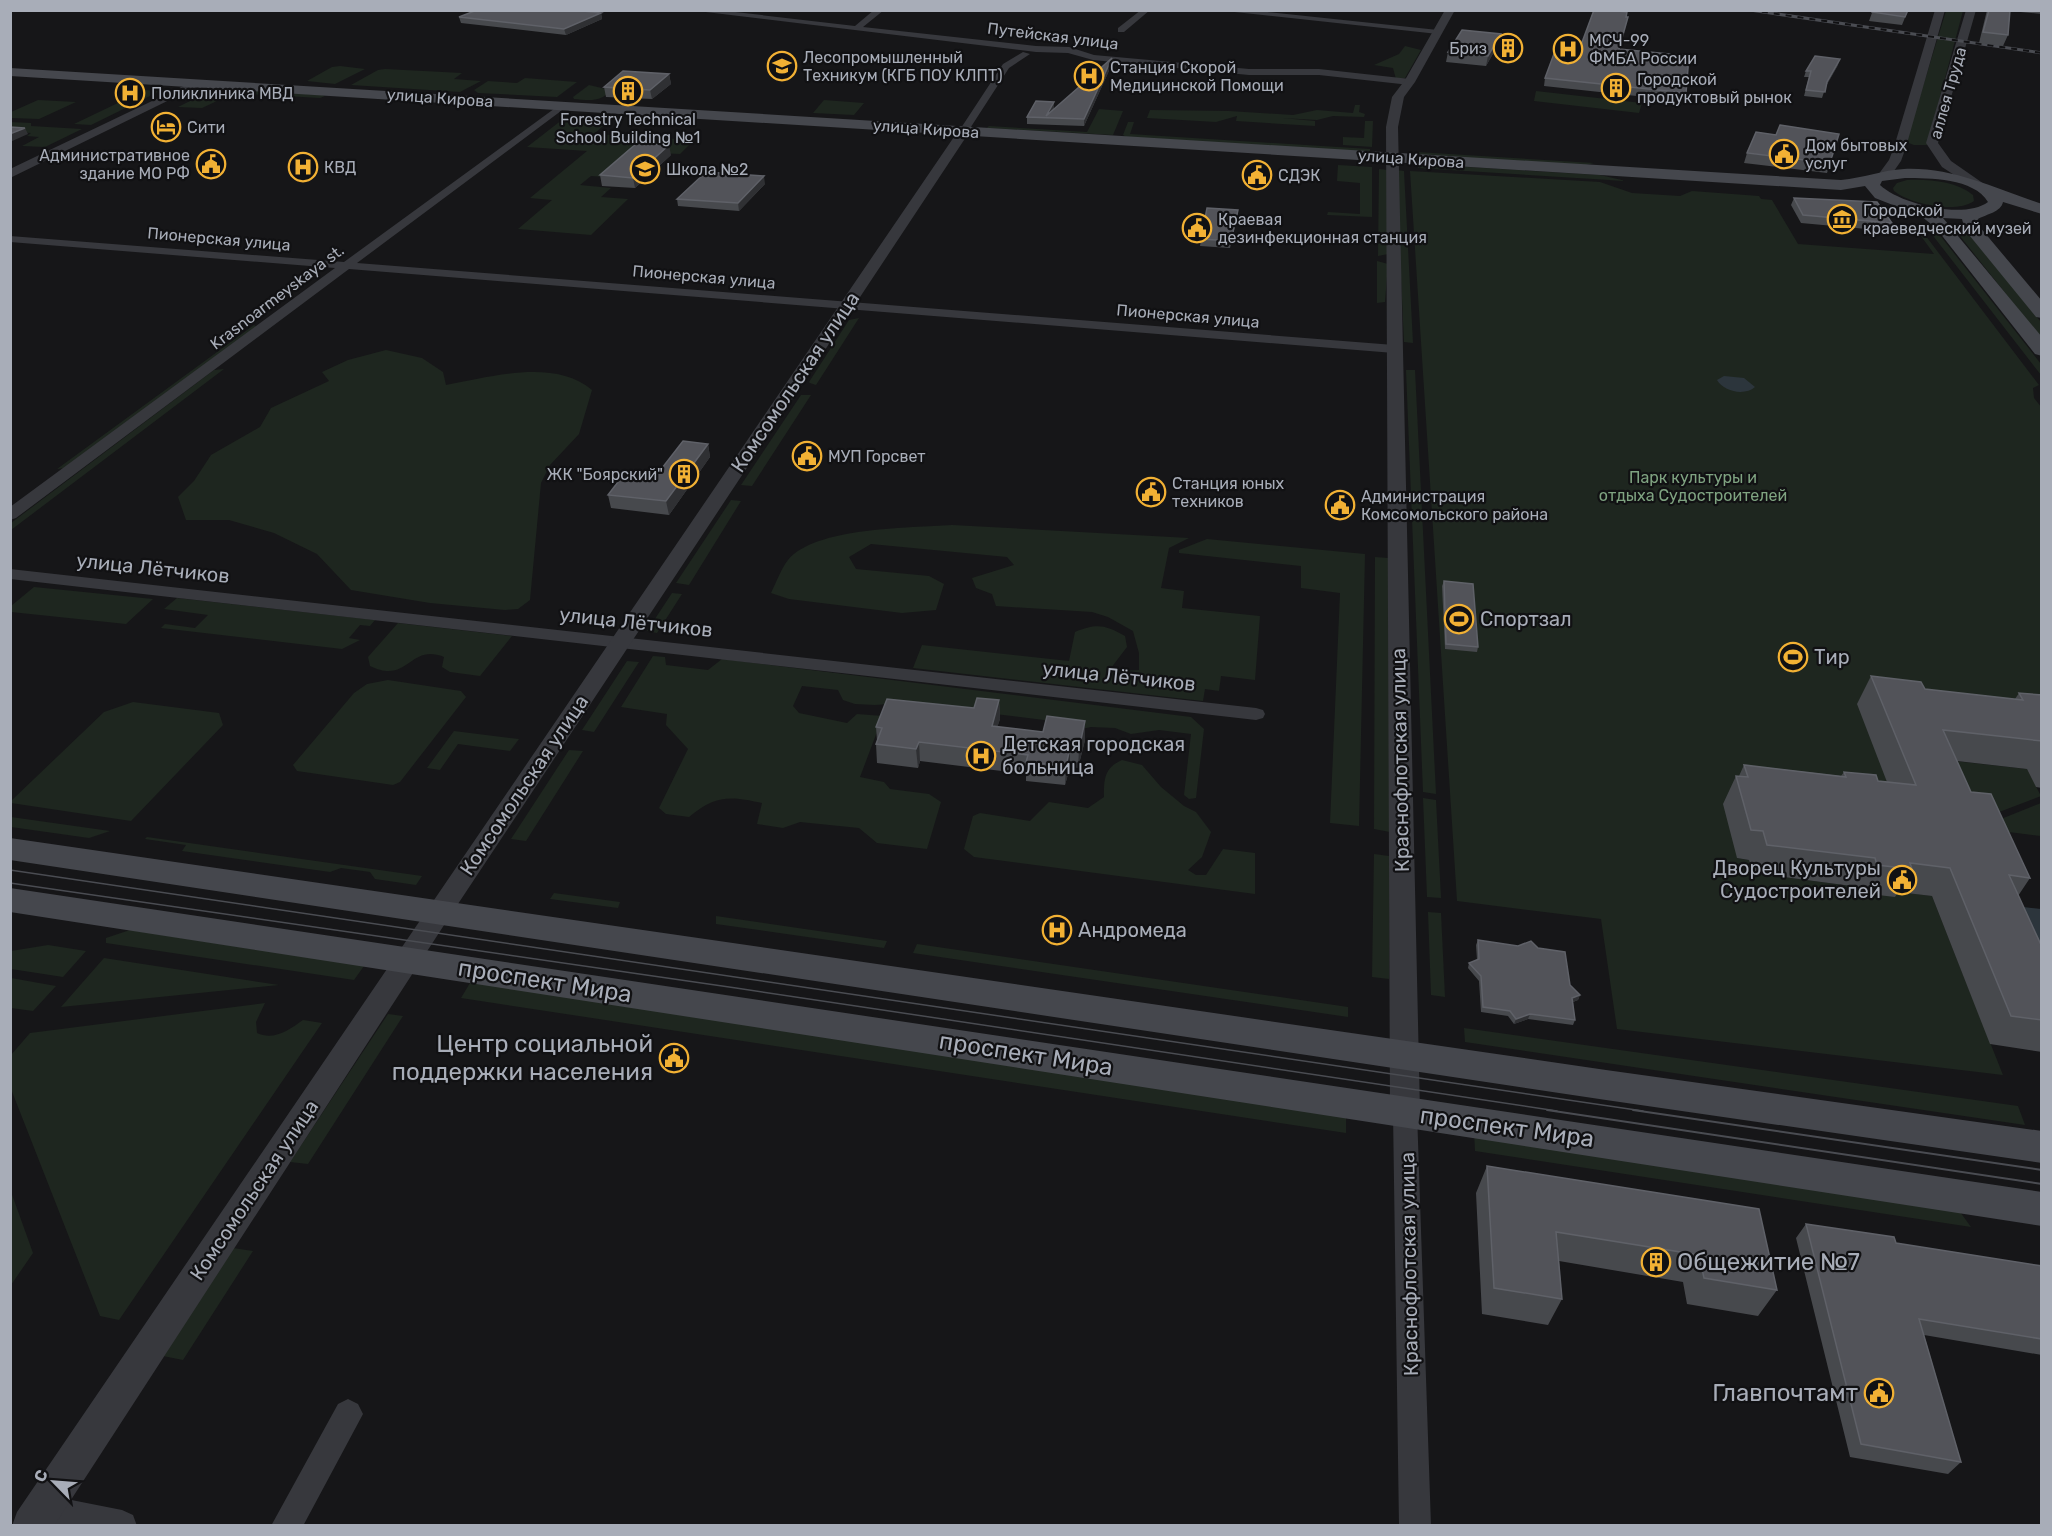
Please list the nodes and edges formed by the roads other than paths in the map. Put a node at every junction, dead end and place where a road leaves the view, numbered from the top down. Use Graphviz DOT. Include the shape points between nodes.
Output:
graph roads {
  1 [pos="693,10"];
  2 [pos="880,10"];
  3 [pos="1146,10"];
  4 [pos="1220,10"];
  5 [pos="1450,10"];
  6 [pos="1940,10"];
  7 [pos="1971,10"];
  8 [pos="858,27"];
  9 [pos="1121,30"];
  10 [pos="1438,32"];
  11 [pos="1026,54"];
  12 [pos="10,72"];
  13 [pos="1410,82"];
  14 [pos="196,83"];
  15 [pos="562,106"];
  16 [pos="964,131"];
  17 [pos="1392,157"];
  18 [pos="10,174"];
  19 [pos="1880,178"];
  20 [pos="1841,185"];
  21 [pos="1985,190"];
  22 [pos="1884,197"];
  23 [pos="1912,208"];
  24 [pos="2042,210"];
  25 [pos="1984,211"];
  26 [pos="10,239"];
  27 [pos="347,266"];
  28 [pos="847,305"];
  29 [pos="2042,313"];
  30 [pos="1394,349"];
  31 [pos="2042,350"];
  32 [pos="10,515"];
  33 [pos="10,574"];
  34 [pos="620,643"];
  35 [pos="1256,714"];
  36 [pos="10,849"];
  37 [pos="10,900"];
  38 [pos="439,912"];
  39 [pos="407,960"];
  40 [pos="1404,1054"];
  41 [pos="1405,1112"];
  42 [pos="2042,1147"];
  43 [pos="2042,1209"];
  44 [pos="348,1414"];
  45 [pos="36,1517"];
  46 [pos="122,1526"];
  47 [pos="286,1526"];
  48 [pos="1415,1526"];
  1 -- 8 [label="street, Путейская улица"];
  2 -- 8 [label="street"];
  3 -- 9 [label="street"];
  4 -- 10 [label="street"];
  5 -- 10 [label="street, Краснофлотская улица"];
  6 -- 19 [label="street, аллея Труда" via="1900,147 1895,161"];
  7 -- 21 [label="street, аллея Труда" via="1932,143 1946,164"];
  8 -- 13 [label="street, Путейская улица" via="1068,50 1093,57"];
  10 -- 13 [label="street, Краснофлотская улица"];
  11 -- 16 [label="street, Комсомольская улица" via="1006,66"];
  12 -- 14 [label="main road, улица Кирова"];
  13 -- 17 [label="street, Краснофлотская улица" via="1403,87 1394,107"];
  14 -- 15 [label="main road, улица Кирова"];
  14 -- 18 [label="street"];
  15 -- 16 [label="main road, улица Кирова"];
  15 -- 27 [label="street, Krasnoarmeyskaya st."];
  16 -- 17 [label="main road, улица Кирова"];
  16 -- 28 [label="street, Комсомольская улица"];
  17 -- 20 [label="main road, улица Кирова"];
  17 -- 30 [label="street, Краснофлотская улица"];
  19 -- 20 [label="main road, улица Кирова"];
  19 -- 21 [label="main road, улица Кирова" via="1911,173 1932,175"];
  19 -- 22 [label="main road" via="1872,186"];
  20 -- 22 [label="main road, улица Кирова"];
  21 -- 24 [label="main road"];
  21 -- 25 [label="main road" via="1996,200 1995,207"];
  22 -- 23 [label="main road, улица Кирова"];
  23 -- 25 [label="main road" via="1946,213"];
  23 -- 31 [label="main road" via="1927,213 1942,225"];
  24 -- 25 [label="main road"];
  25 -- 29 [label="main road" via="1970,217 1971,227"];
  26 -- 27 [label="street, Пионерская улица"];
  27 -- 28 [label="street, Пионерская улица"];
  27 -- 32 [label="street, Krasnoarmeyskaya st."];
  28 -- 30 [label="street, Пионерская улица"];
  28 -- 34 [label="street, Комсомольская улица"];
  30 -- 40 [label="street, Краснофлотская улица"];
  33 -- 34 [label="street, улица Лётчиков"];
  34 -- 35 [label="street, улица Лётчиков"];
  34 -- 38 [label="street, Комсомольская улица"];
  36 -- 38 [label="main road"];
  37 -- 39 [label="main road, проспект Мира"];
  38 -- 39 [label="street, Комсомольская улица"];
  38 -- 40 [label="main road"];
  39 -- 41 [label="main road, проспект Мира"];
  39 -- 45 [label="street, Комсомольская улица"];
  40 -- 41 [label="street, Краснофлотская улица"];
  40 -- 42 [label="main road"];
  41 -- 43 [label="main road, проспект Мира"];
  41 -- 48 [label="street, Краснофлотская улица"];
  44 -- 47 [label="street"];
  45 -- 46 [label="street"];
}
